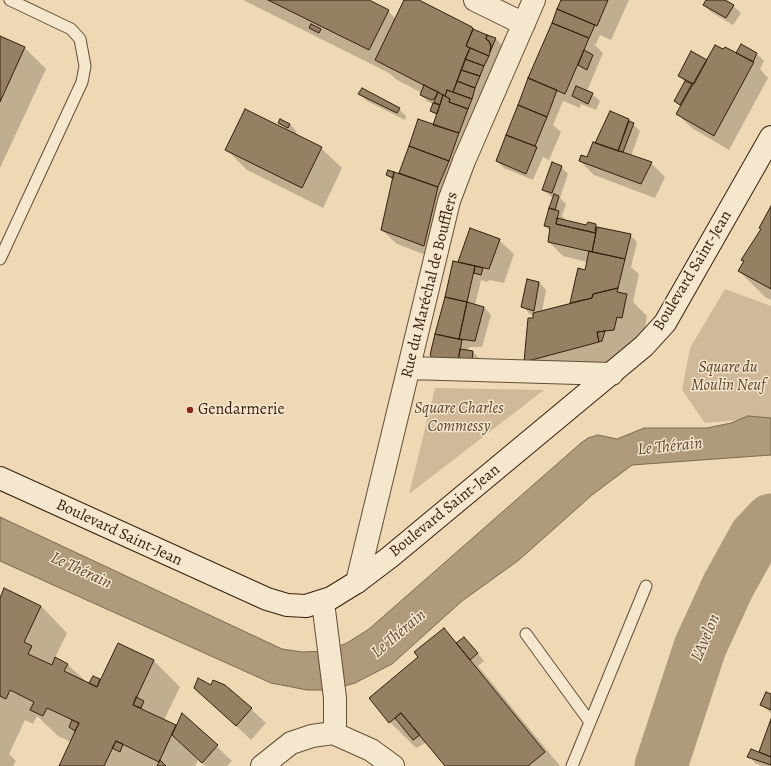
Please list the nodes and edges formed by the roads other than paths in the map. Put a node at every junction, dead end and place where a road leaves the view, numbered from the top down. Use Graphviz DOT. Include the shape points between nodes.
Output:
graph roads {
  1 [pos="10,0"];
  2 [pos="475,0"];
  3 [pos="534,0"];
  4 [pos="524,24"];
  5 [pos="771,137"];
  6 [pos="0,259"];
  7 [pos="409,368"];
  8 [pos="612,374"];
  9 [pos="0,478"];
  10 [pos="357,582"];
  11 [pos="646,586"];
  12 [pos="323,602"];
  13 [pos="526,634"];
  14 [pos="590,722"];
  15 [pos="333,733"];
  16 [pos="262,766"];
  17 [pos="393,766"];
  18 [pos="572,766"];
  1 -- 6 [label="lane" via="71,29 80,39 85,66 82,82"];
  2 -- 4 [label="street"];
  3 -- 4 [label="street, Rue du Maréchal de Boufflers"];
  4 -- 7 [label="street, Rue du Maréchal de Boufflers" via="456,182"];
  5 -- 8 [label="street, Boulevard Saint-Jean" via="664,323 644,346"];
  7 -- 8 [label="street"];
  7 -- 10 [label="street, Rue du Maréchal de Boufflers"];
  8 -- 10 [label="street, Boulevard Saint-Jean"];
  9 -- 12 [label="street, Boulevard Saint-Jean" via="256,596 292,606"];
  10 -- 12 [label="street, Boulevard Saint-Jean"];
  11 -- 14 [label="lane"];
  12 -- 15 [label="street" via="336,714"];
  13 -- 14 [label="lane"];
  14 -- 18 [label="lane"];
  15 -- 16 [label="street" via="291,743"];
  15 -- 17 [label="street" via="370,750"];
}
